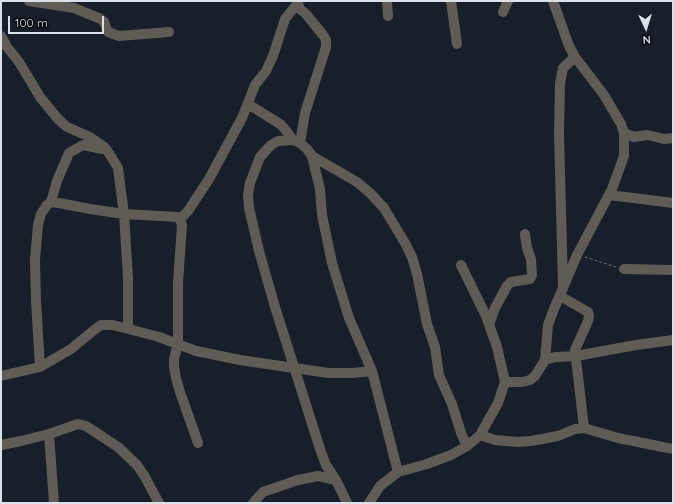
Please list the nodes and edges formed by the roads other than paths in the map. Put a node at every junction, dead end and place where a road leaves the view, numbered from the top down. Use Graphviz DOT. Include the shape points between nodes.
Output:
graph roads {
  1 [pos="29,1"];
  2 [pos="387,1"];
  3 [pos="451,1"];
  4 [pos="508,1"];
  5 [pos="553,1"];
  6 [pos="297,2"];
  7 [pos="503,12"];
  8 [pos="388,16"];
  9 [pos="169,32"];
  10 [pos="1,36"];
  11 [pos="457,44"];
  12 [pos="575,56"];
  13 [pos="248,104"];
  14 [pos="624,133"];
  15 [pos="673,138"];
  16 [pos="296,142"];
  17 [pos="107,150"];
  18 [pos="312,156"];
  19 [pos="609,195"];
  20 [pos="52,202"];
  21 [pos="673,203"];
  22 [pos="124,214"];
  23 [pos="180,219"];
  24 [pos="525,234"];
  25 [pos="461,265"];
  26 [pos="624,268"];
  27 [pos="673,270"];
  28 [pos="561,293"];
  29 [pos="489,325"];
  30 [pos="128,328"];
  31 [pos="673,340"];
  32 [pos="178,343"];
  33 [pos="576,356"];
  34 [pos="546,360"];
  35 [pos="40,367"];
  36 [pos="293,367"];
  37 [pos="372,371"];
  38 [pos="1,376"];
  39 [pos="505,382"];
  40 [pos="584,428"];
  41 [pos="49,434"];
  42 [pos="480,435"];
  43 [pos="198,443"];
  44 [pos="1,445"];
  45 [pos="467,446"];
  46 [pos="673,449"];
  47 [pos="398,472"];
  48 [pos="336,480"];
  49 [pos="54,503"];
  50 [pos="159,503"];
  51 [pos="253,503"];
  52 [pos="347,503"];
  53 [pos="369,503"];
  1 -- 9 [label="street" via="74,8 101,19 110,33 119,36"];
  2 -- 8 [label="street"];
  3 -- 11 [label="street"];
  4 -- 7 [label="street"];
  5 -- 12 [label="street"];
  6 -- 13 [label="street" via="285,20 273,56"];
  6 -- 16 [label="street" via="323,35 326,47"];
  10 -- 17 [label="street" via="40,97 58,119"];
  12 -- 14 [label="street" via="613,109"];
  12 -- 28 [label="street" via="563,68 560,83"];
  13 -- 16 [label="street" via="280,124"];
  13 -- 23 [label="street" via="209,179"];
  14 -- 15 [label="street"];
  14 -- 19 [label="street" via="624,156"];
  16 -- 18 [label="street" via="308,149"];
  16 -- 36 [label="street" via="278,141 260,157 248,195 248,208 258,251"];
  17 -- 20 [label="street" via="83,145 69,153 57,181"];
  17 -- 22 [label="street" via="118,168"];
  18 -- 37 [label="street" via="332,263 349,318"];
  18 -- 45 [label="street" via="357,182 370,193 384,208 405,243 417,274 427,324 435,347 439,375"];
  19 -- 21 [label="street"];
  19 -- 28 [label="street" via="577,255"];
  20 -- 22 [label="street"];
  20 -- 35 [label="street" via="41,214 36,241"];
  22 -- 23 [label="street"];
  22 -- 30 [label="street"];
  23 -- 32 [label="street" via="182,225 178,283"];
  24 -- 29 [label="street" via="532,275 530,279 511,282 507,286"];
  25 -- 29 [label="street"];
  26 -- 27 [label="street"];
  28 -- 33 [label="street" via="588,312 589,316 576,346"];
  28 -- 34 [label="street" via="548,325"];
  29 -- 39 [label="street"];
  30 -- 32 [label="street"];
  30 -- 35 [label="street" via="101,325 71,349"];
  31 -- 33 [label="street"];
  32 -- 36 [label="street" via="213,355"];
  32 -- 43 [label="street" via="174,358 176,378"];
  33 -- 34 [label="street"];
  33 -- 40 [label="street"];
  34 -- 39 [label="street" via="536,376 530,380"];
  35 -- 38 [label="street"];
  36 -- 37 [label="street" via="334,373"];
  36 -- 48 [label="street" via="326,465"];
  37 -- 47 [label="street"];
  39 -- 42 [label="street" via="498,403"];
  40 -- 42 [label="street" via="544,439 518,442 495,440"];
  40 -- 46 [label="street"];
  41 -- 44 [label="street"];
  41 -- 49 [label="street"];
  41 -- 50 [label="street" via="78,424 86,426 118,447 137,465"];
  42 -- 45 [label="street"];
  45 -- 47 [label="street" via="451,455"];
  47 -- 53 [label="street" via="380,486"];
  48 -- 51 [label="street" via="318,476 298,480 263,492"];
  48 -- 52 [label="street"];
}
